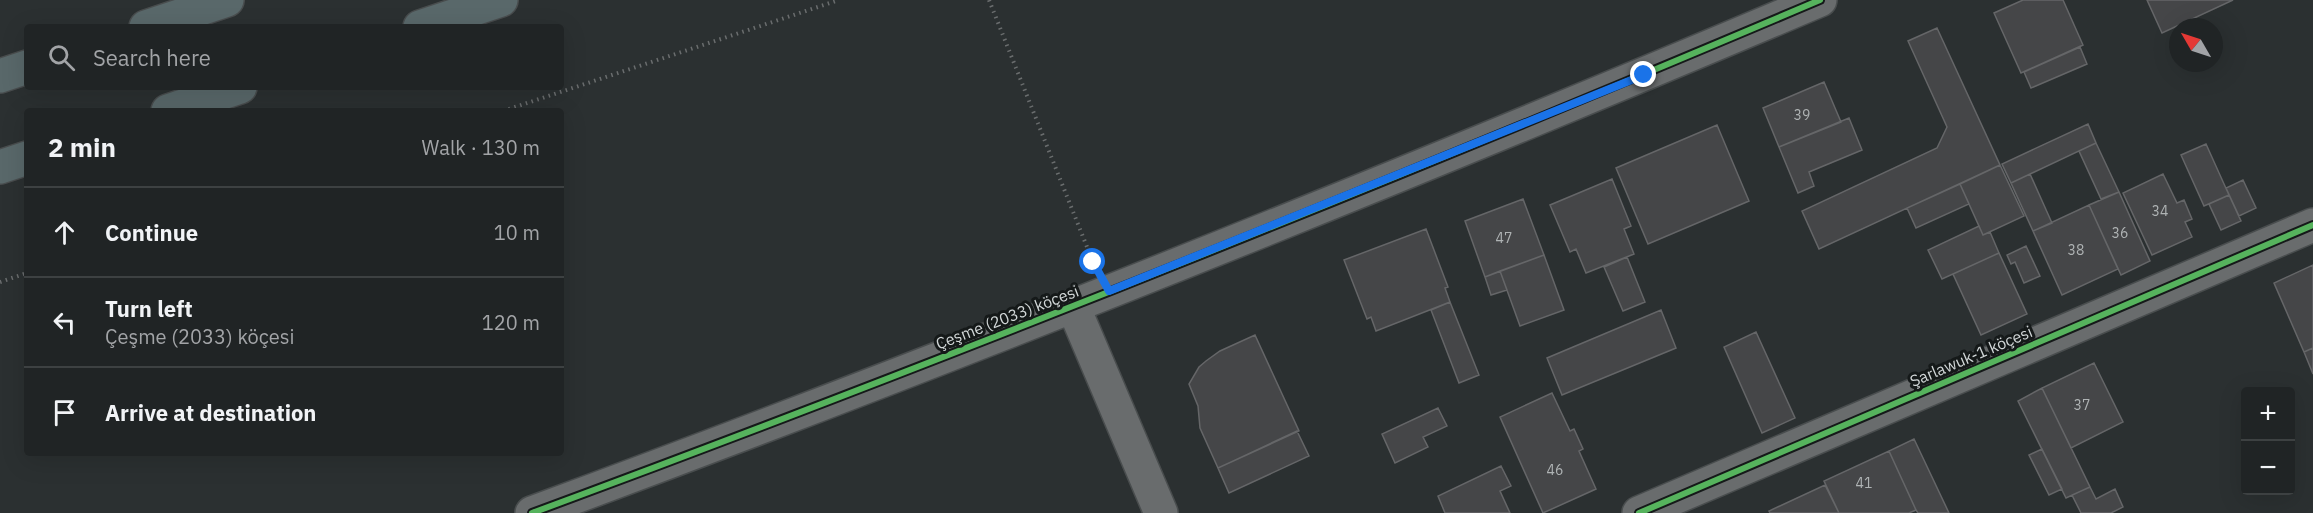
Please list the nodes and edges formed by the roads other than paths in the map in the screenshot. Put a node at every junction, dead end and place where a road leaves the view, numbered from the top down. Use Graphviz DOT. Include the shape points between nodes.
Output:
graph roads {
  1 [pos="227,0"];
  2 [pos="501,0"];
  3 [pos="1820,0"];
  4 [pos="155,24"];
  5 [pos="429,24"];
  6 [pos="24,68"];
  7 [pos="0,76"];
  8 [pos="231,90"];
  9 [pos="177,108"];
  10 [pos="24,159"];
  11 [pos="0,167"];
  12 [pos="2313,225"];
  13 [pos="1073,306"];
  14 [pos="583,504"];
  15 [pos="532,513"];
  16 [pos="1161,513"];
  17 [pos="1639,513"];
  1 -- 4 [label="main road"];
  2 -- 5 [label="main road"];
  3 -- 13 [label="street, Çeşme (2033) köçesi"];
  6 -- 7 [label="main road"];
  8 -- 9 [label="main road"];
  10 -- 11 [label="main road"];
  12 -- 17 [label="street, Şarlawuk-1 köçesi"];
  13 -- 14 [label="street, Çeşme (2033) köçesi"];
  13 -- 16 [label="street"];
  14 -- 15 [label="street, Çeşme (2033) köçesi"];
}
